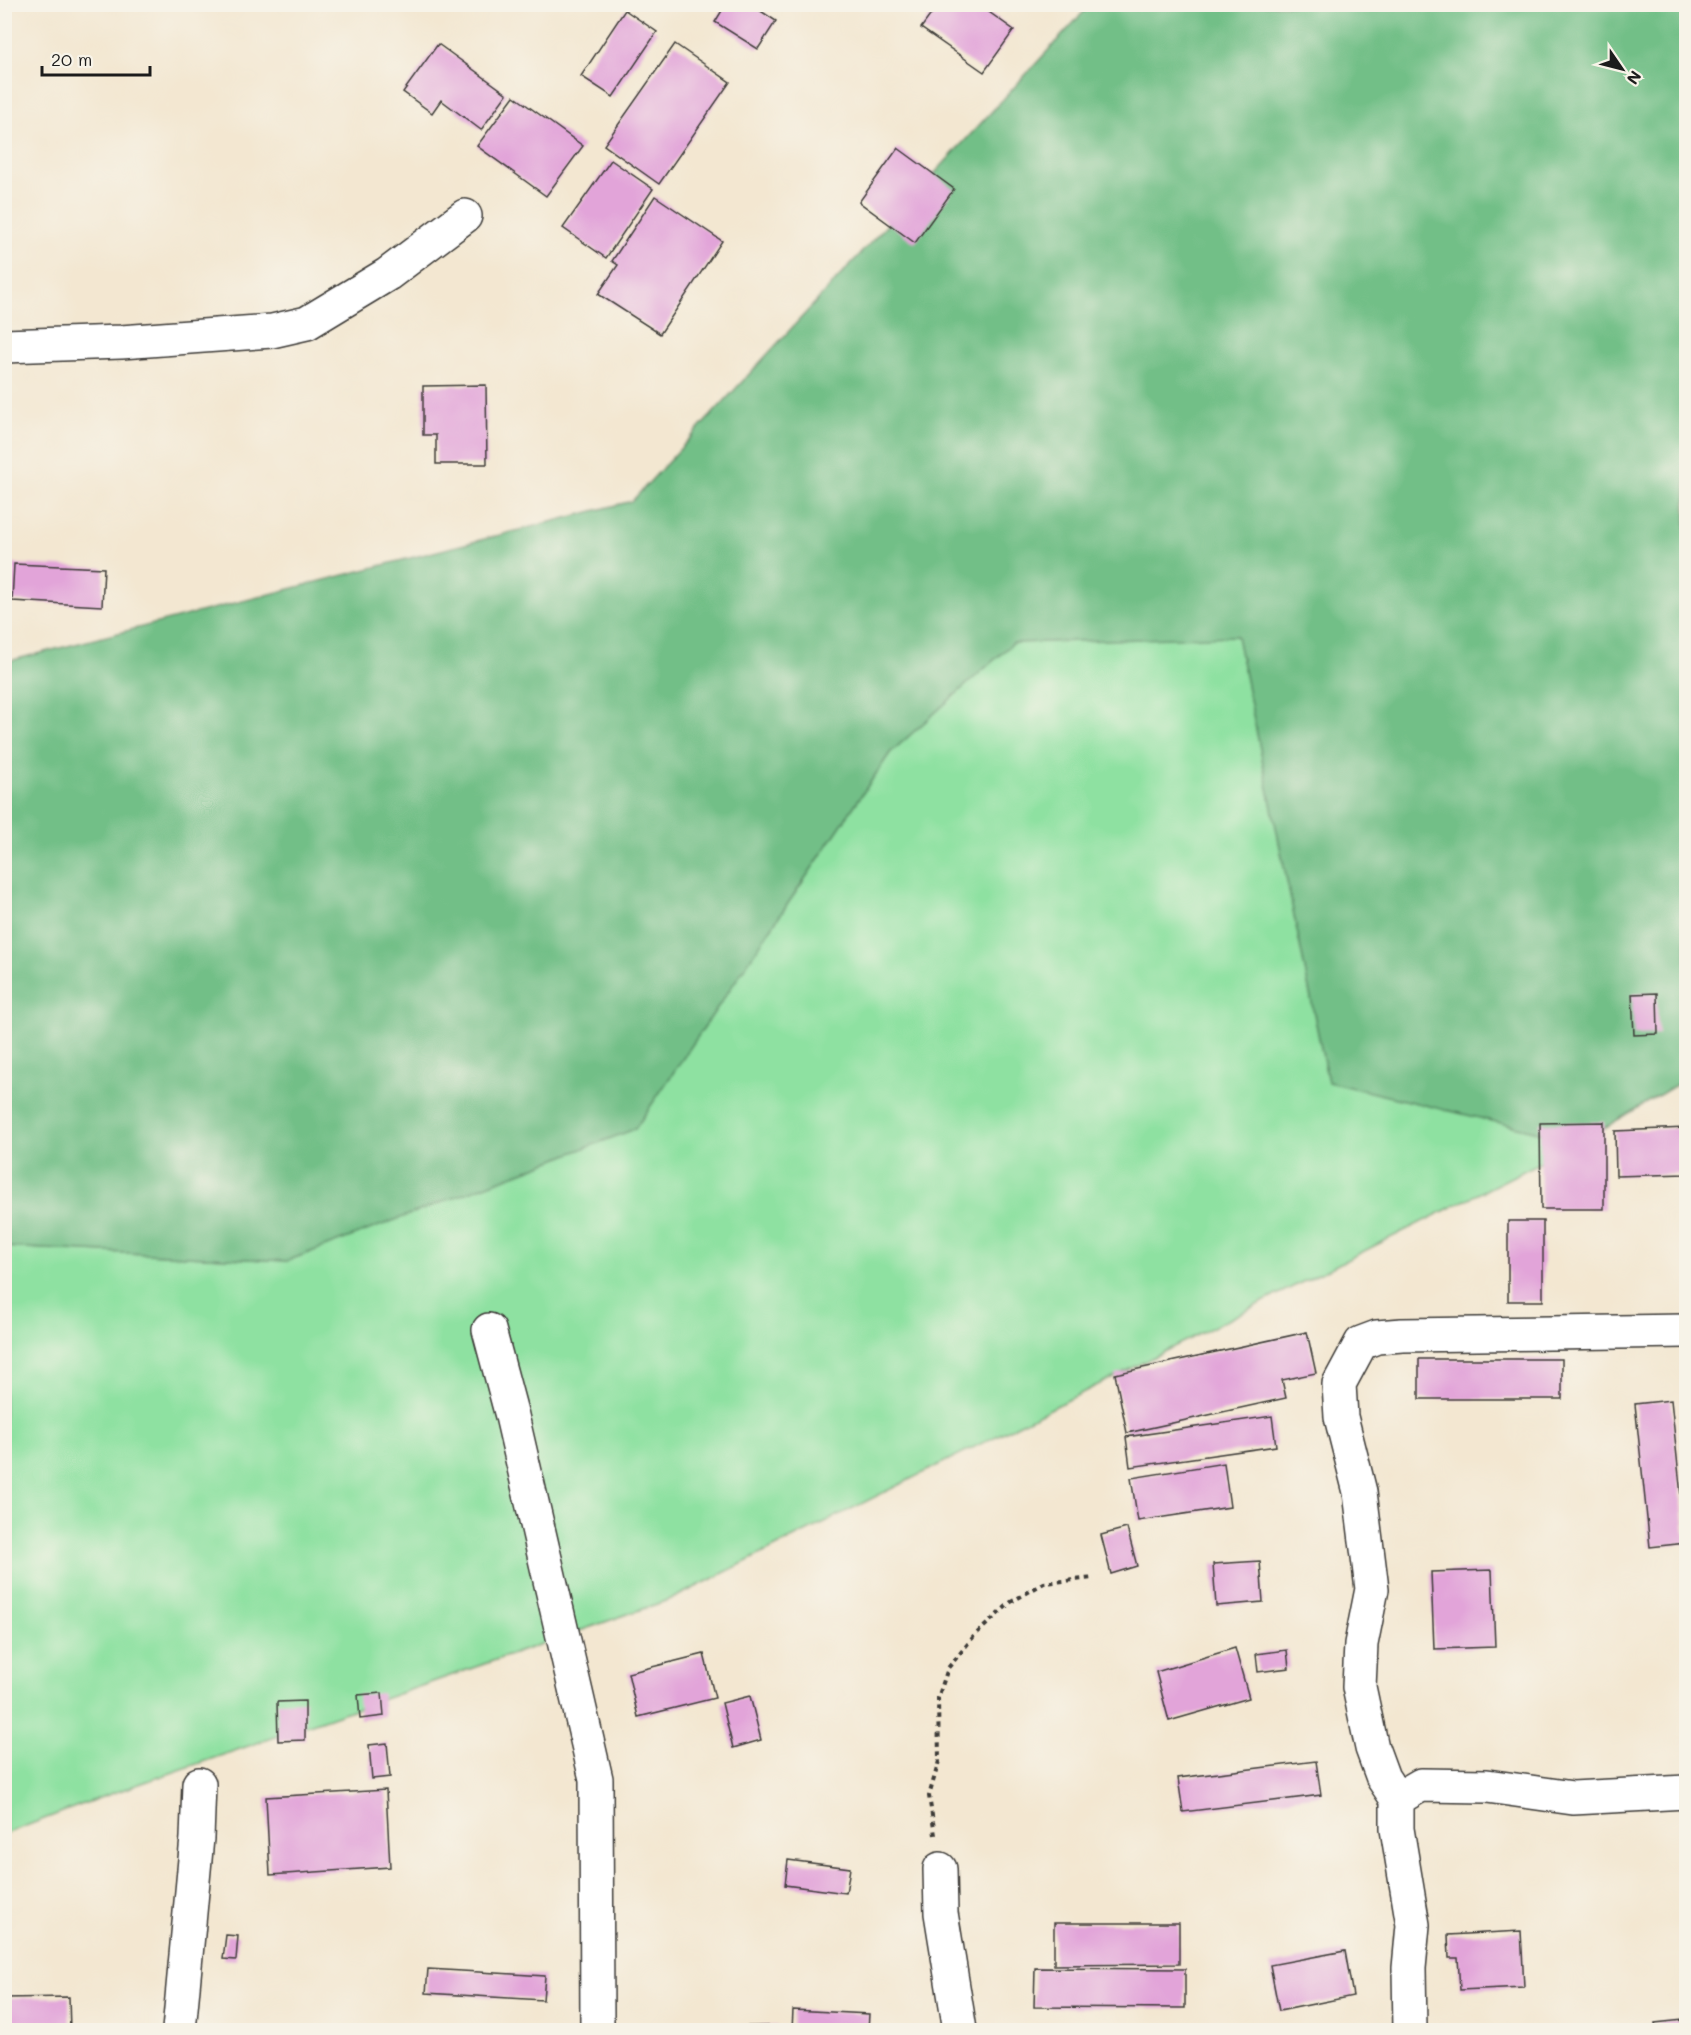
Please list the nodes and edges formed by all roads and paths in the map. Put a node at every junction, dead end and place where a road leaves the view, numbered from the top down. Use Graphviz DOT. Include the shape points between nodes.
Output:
graph roads {
  1 [pos="465,216"];
  2 [pos="4,346"];
  3 [pos="489,1330"];
  4 [pos="1686,1331"];
  5 [pos="1094,1578"];
  6 [pos="199,1784"];
  7 [pos="1686,1792"];
  8 [pos="1397,1799"];
  9 [pos="940,1869"];
  10 [pos="179,2031"];
  11 [pos="597,2031"];
  12 [pos="960,2031"];
  13 [pos="1410,2031"];
  1 -- 2 [label="street" via="388,274 307,323 260,332"];
  3 -- 11 [label="street" via="596,1779"];
  4 -- 8 [label="street" via="1402,1335 1361,1343 1340,1384 1341,1417 1360,1492 1372,1589 1361,1644 1359,1687 1372,1748 1383,1778"];
  5 -- 9 [label="path" via="1044,1583 1011,1602 975,1635 948,1668 938,1698 939,1761 929,1796"];
  6 -- 10 [label="street"];
  7 -- 8 [label="street" via="1573,1798 1487,1786 1421,1785"];
  8 -- 13 [label="street" via="1397,1829 1413,1925"];
  9 -- 12 [label="street" via="941,1913"];
}
